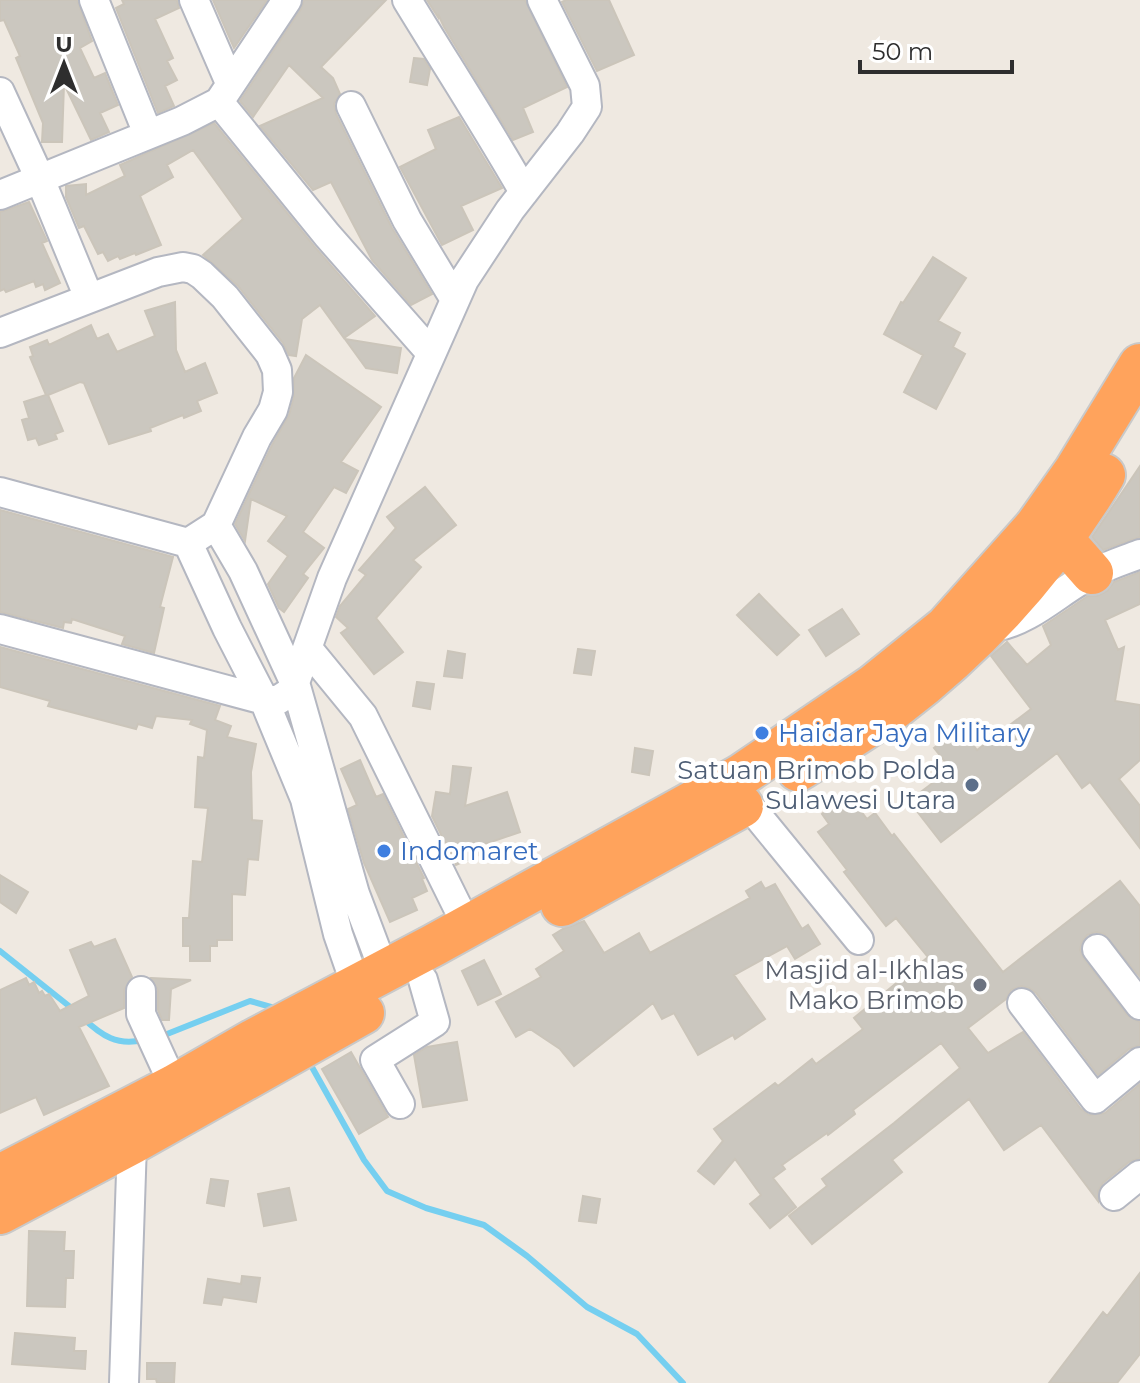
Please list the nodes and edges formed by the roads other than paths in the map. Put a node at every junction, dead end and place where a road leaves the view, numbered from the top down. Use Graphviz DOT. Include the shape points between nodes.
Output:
graph roads {
  1 [pos="94,0"];
  2 [pos="194,0"];
  3 [pos="287,0"];
  4 [pos="407,0"];
  5 [pos="542,0"];
  6 [pos="0,92"];
  7 [pos="225,93"];
  8 [pos="351,106"];
  9 [pos="148,134"];
  10 [pos="40,179"];
  11 [pos="524,192"];
  12 [pos="0,195"];
  13 [pos="89,298"];
  14 [pos="454,298"];
  15 [pos="0,333"];
  16 [pos="431,353"];
  17 [pos="1140,365"];
  18 [pos="1140,415"];
  19 [pos="0,492"];
  20 [pos="216,525"];
  21 [pos="1063,540"];
  22 [pos="188,543"];
  23 [pos="1140,554"];
  24 [pos="1092,573"];
  25 [pos="981,612"];
  26 [pos="0,629"];
  27 [pos="308,649"];
  28 [pos="296,686"];
  29 [pos="264,700"];
  30 [pos="747,803"];
  31 [pos="467,926"];
  32 [pos="859,940"];
  33 [pos="1097,949"];
  34 [pos="371,990"];
  35 [pos="141,991"];
  36 [pos="1022,1003"];
  37 [pos="1140,1005"];
  38 [pos="264,1052"];
  39 [pos="1140,1062"];
  40 [pos="167,1070"];
  41 [pos="400,1104"];
  42 [pos="132,1143"];
  43 [pos="1140,1175"];
  44 [pos="0,1176"];
  45 [pos="1114,1196"];
  46 [pos="0,1213"];
  47 [pos="124,1383"];
  1 -- 9 [label="street"];
  2 -- 7 [label="street"];
  3 -- 7 [label="street"];
  4 -- 11 [label="street"];
  5 -- 11 [label="street" via="585,86 588,103"];
  6 -- 10 [label="street"];
  7 -- 9 [label="street"];
  7 -- 16 [label="street" via="327,235"];
  8 -- 14 [label="street" via="407,220"];
  9 -- 10 [label="street"];
  10 -- 12 [label="street"];
  10 -- 13 [label="street"];
  11 -- 14 [label="street"];
  13 -- 15 [label="street"];
  13 -- 20 [label="street" via="158,272 193,269 225,297 270,354 278,381 273,410"];
  14 -- 16 [label="street"];
  16 -- 27 [label="street" via="332,578"];
  17 -- 25 [label="highway"];
  18 -- 21 [label="highway"];
  19 -- 22 [label="street"];
  20 -- 22 [label="street"];
  20 -- 28 [label="street"];
  21 -- 24 [label="highway"];
  21 -- 25 [label="highway"];
  22 -- 29 [label="street"];
  23 -- 24 [label="street"];
  24 -- 25 [label="street" via="1009,623 997,627"];
  25 -- 30 [label="highway" via="896,707"];
  25 -- 31 [label="highway" via="946,627 874,685 740,776"];
  26 -- 29 [label="street"];
  27 -- 28 [label="street"];
  27 -- 31 [label="street" via="363,716"];
  28 -- 29 [label="street" via="282,698"];
  28 -- 34 [label="street" via="355,894"];
  29 -- 34 [label="street" via="305,799 338,934"];
  30 -- 32 [label="street"];
  30 -- 34 [label="highway" via="672,847"];
  31 -- 34 [label="highway"];
  33 -- 37 [label="street"];
  34 -- 38 [label="highway"];
  34 -- 41 [label="street" via="435,1022 375,1060"];
  35 -- 40 [label="street" via="141,1014"];
  36 -- 39 [label="street" via="1095,1099"];
  38 -- 40 [label="highway"];
  38 -- 42 [label="highway"];
  40 -- 44 [label="highway"];
  42 -- 46 [label="highway"];
  42 -- 47 [label="street"];
  43 -- 45 [label="street"];
}
